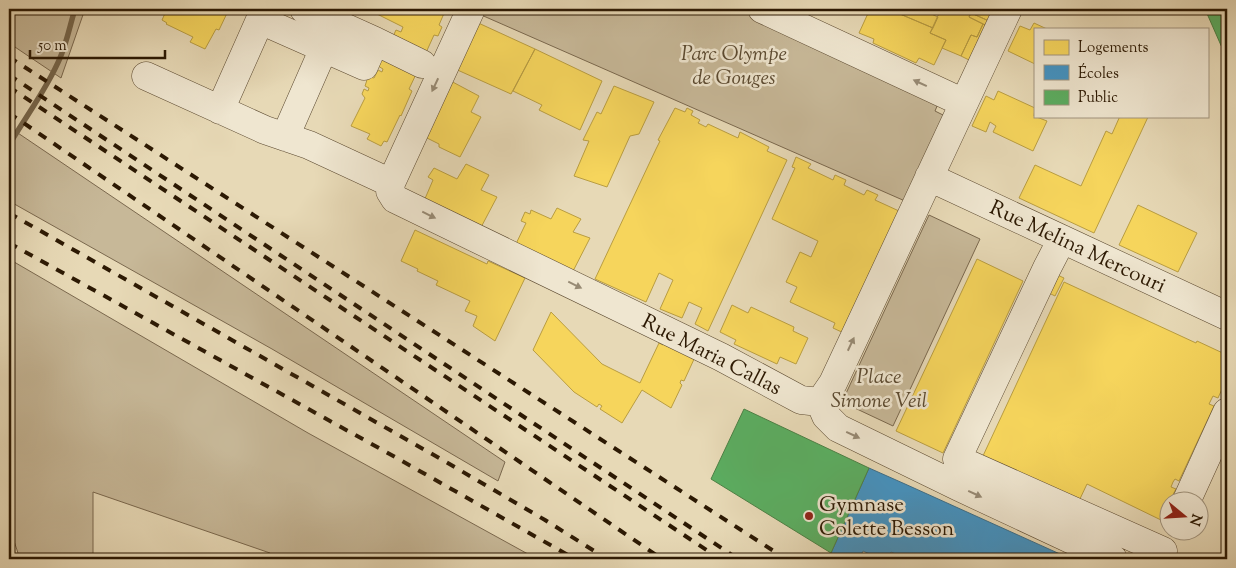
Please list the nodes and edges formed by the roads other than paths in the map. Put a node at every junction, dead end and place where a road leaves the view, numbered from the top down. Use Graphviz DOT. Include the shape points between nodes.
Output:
graph roads {
  1 [pos="471,9"];
  2 [pos="762,9"];
  3 [pos="1008,9"];
  4 [pos="312,12"];
  5 [pos="262,14"];
  6 [pos="375,41"];
  7 [pos="316,45"];
  8 [pos="432,59"];
  9 [pos="146,76"];
  10 [pos="964,103"];
  11 [pos="220,110"];
  12 [pos="285,137"];
  13 [pos="929,176"];
  14 [pos="391,183"];
  15 [pos="1062,239"];
  16 [pos="1227,316"];
  17 [pos="820,402"];
  18 [pos="1227,412"];
  19 [pos="1192,490"];
  20 [pos="1165,547"];
  21 [pos="1113,559"];
  1 -- 8 [label="street"];
  10 -- 2 [label="street, one-way"];
  3 -- 10 [label="street"];
  4 -- 6 [label="street"];
  4 -- 7 [label="street"];
  5 -- 7 [label="street"];
  5 -- 11 [label="street"];
  6 -- 7 [label="street" via="364,66"];
  6 -- 8 [label="street"];
  7 -- 12 [label="street"];
  8 -- 14 [label="street, one-way"];
  9 -- 11 [label="street"];
  10 -- 13 [label="street"];
  11 -- 12 [label="street"];
  12 -- 14 [label="street"];
  13 -- 15 [label="street, Rue Melina Mercouri"];
  17 -- 13 [label="street, one-way" via="833,383"];
  14 -- 17 [label="street, Rue Maria Callas, one-way" via="390,191 395,199 721,356 801,400"];
  15 -- 16 [label="street, Rue Melina Mercouri"];
  15 -- 20 [label="street" via="957,459"];
  17 -- 21 [label="street, one-way" via="826,416 838,428"];
  18 -- 19 [label="street"];
}
